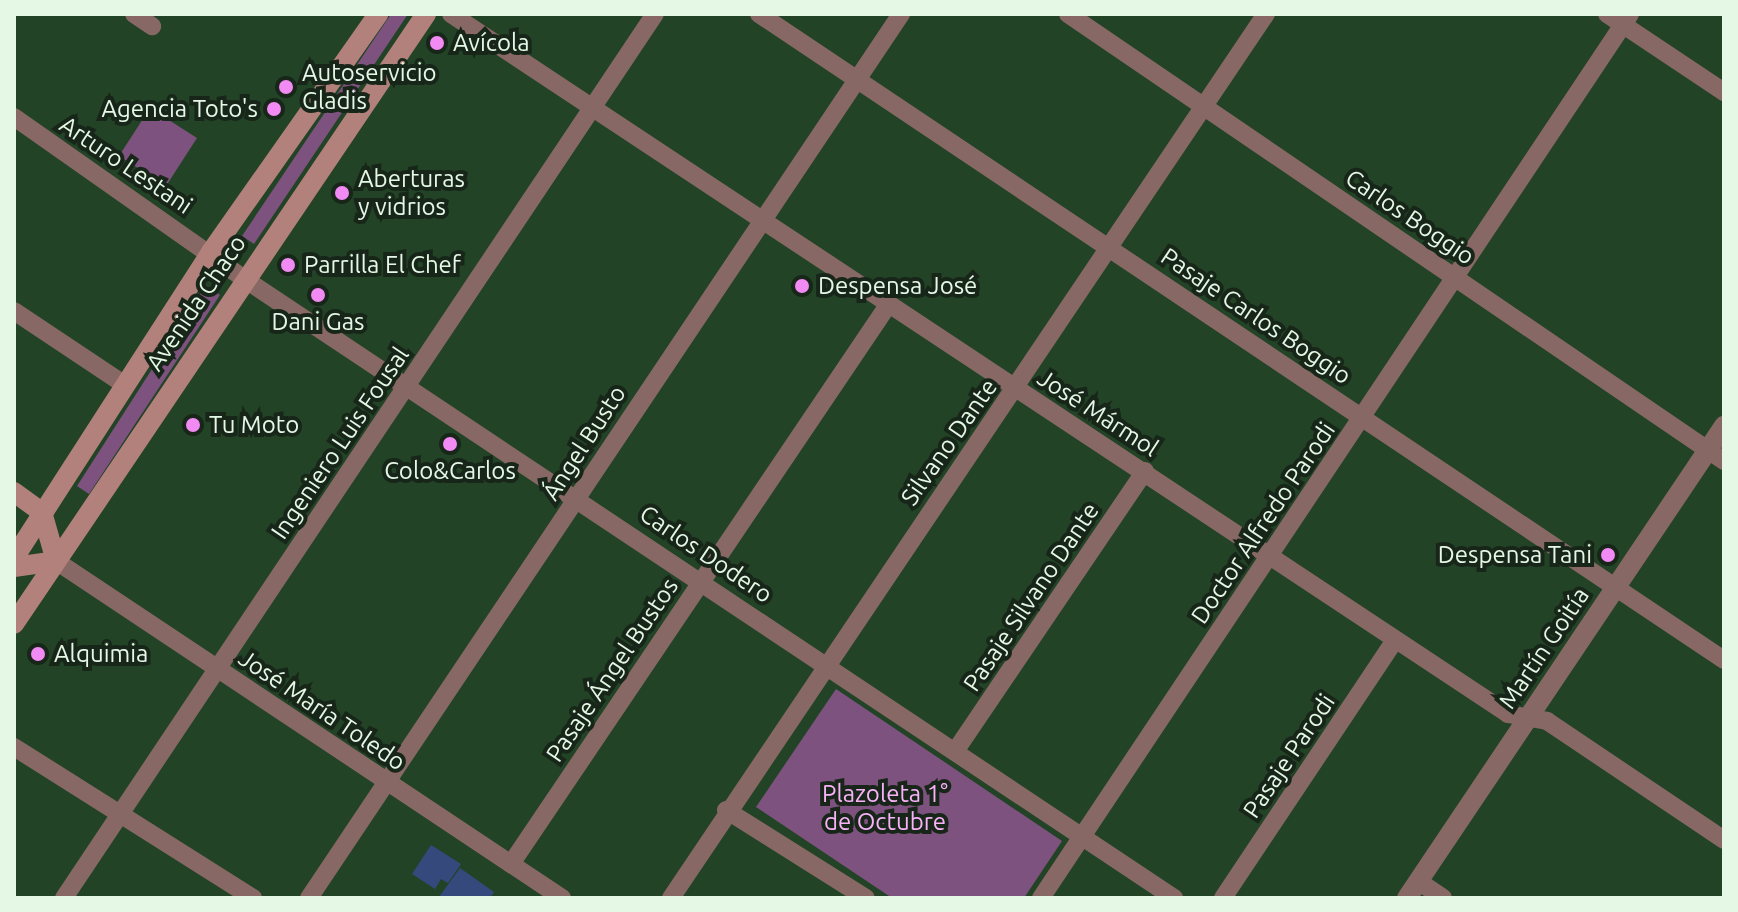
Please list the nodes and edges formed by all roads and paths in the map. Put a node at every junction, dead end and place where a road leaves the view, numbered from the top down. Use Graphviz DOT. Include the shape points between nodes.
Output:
graph roads {
  1 [pos="134,14"];
  2 [pos="378,14"];
  3 [pos="426,14"];
  4 [pos="451,14"];
  5 [pos="655,14"];
  6 [pos="759,14"];
  7 [pos="901,14"];
  8 [pos="1068,14"];
  9 [pos="1266,14"];
  10 [pos="1620,17"];
  11 [pos="152,26"];
  12 [pos="855,79"];
  13 [pos="1724,92"];
  14 [pos="1205,105"];
  15 [pos="590,107"];
  16 [pos="14,117"];
  17 [pos="758,220"];
  18 [pos="1111,246"];
  19 [pos="211,252"];
  20 [pos="243,278"];
  21 [pos="1459,279"];
  22 [pos="888,305"];
  23 [pos="14,311"];
  24 [pos="125,385"];
  25 [pos="407,386"];
  26 [pos="1016,388"];
  27 [pos="1363,418"];
  28 [pos="1724,426"];
  29 [pos="1716,456"];
  30 [pos="1145,471"];
  31 [pos="14,492"];
  32 [pos="579,496"];
  33 [pos="42,512"];
  34 [pos="1270,555"];
  35 [pos="14,558"];
  36 [pos="56,561"];
  37 [pos="14,567"];
  38 [pos="700,581"];
  39 [pos="1616,588"];
  40 [pos="14,624"];
  41 [pos="1395,640"];
  42 [pos="1724,660"];
  43 [pos="826,664"];
  44 [pos="218,669"];
  45 [pos="1529,718"];
  46 [pos="14,747"];
  47 [pos="956,750"];
  48 [pos="389,784"];
  49 [pos="726,810"];
  50 [pos="120,818"];
  51 [pos="1083,836"];
  52 [pos="1724,840"];
  53 [pos="511,864"];
  54 [pos="1413,890"];
  55 [pos="64,898"];
  56 [pos="253,898"];
  57 [pos="309,898"];
  58 [pos="562,898"];
  59 [pos="671,898"];
  60 [pos="866,898"];
  61 [pos="1041,898"];
  62 [pos="1174,898"];
  63 [pos="1223,898"];
  64 [pos="1443,898"];
  1 -- 11 [label="street"];
  2 -- 19 [label="main road, Avenida Chaco"];
  3 -- 20 [label="main road, Avenida Chaco"];
  4 -- 15 [label="street, José Mármol"];
  5 -- 15 [label="street, Ingeniero Luis Fousal"];
  6 -- 12 [label="street, Pasaje Carlos Boggio"];
  7 -- 12 [label="street, Ángel Busto"];
  8 -- 14 [label="street, Carlos Boggio"];
  9 -- 14 [label="street, Silvano Dante"];
  10 -- 13 [label="street"];
  10 -- 21 [label="street, Doctor Alfredo Parodi"];
  12 -- 17 [label="street, Ángel Busto"];
  12 -- 18 [label="street, Pasaje Carlos Boggio"];
  14 -- 18 [label="street, Silvano Dante"];
  14 -- 21 [label="street, Carlos Boggio"];
  15 -- 17 [label="street, José Mármol"];
  15 -- 25 [label="street, Ingeniero Luis Fousal"];
  16 -- 19 [label="street, Arturo Lestani"];
  17 -- 22 [label="street, José Mármol"];
  17 -- 32 [label="street, Ángel Busto"];
  18 -- 26 [label="street, Silvano Dante"];
  18 -- 27 [label="street, Pasaje Carlos Boggio"];
  19 -- 20 [label="street, Carlos Dodero"];
  19 -- 24 [label="main road, Avenida Chaco"];
  20 -- 25 [label="street, Carlos Dodero"];
  20 -- 36 [label="main road, Avenida Chaco"];
  21 -- 27 [label="street, Doctor Alfredo Parodi"];
  21 -- 29 [label="street, Carlos Boggio"];
  22 -- 26 [label="street, José Mármol"];
  22 -- 38 [label="street, Pasaje Ángel Bustos"];
  23 -- 24 [label="street"];
  24 -- 33 [label="main road, Avenida Chaco"];
  25 -- 32 [label="street, Carlos Dodero"];
  25 -- 44 [label="street, Ingeniero Luis Fousal"];
  26 -- 30 [label="street, José Mármol"];
  26 -- 43 [label="street, Silvano Dante"];
  27 -- 34 [label="street, Doctor Alfredo Parodi"];
  27 -- 39 [label="street, Pasaje Carlos Boggio"];
  28 -- 29 [label="street, Martín Goitía"];
  29 -- 39 [label="street, Martín Goitía"];
  30 -- 34 [label="street, José Mármol"];
  30 -- 47 [label="street, Pasaje Silvano Dante"];
  31 -- 33 [label="main road"];
  32 -- 38 [label="street, Carlos Dodero"];
  32 -- 48 [label="street, Ángel Busto"];
  33 -- 35 [label="main road, Avenida Chaco"];
  33 -- 36 [label="main road"];
  34 -- 41 [label="street, José Mármol"];
  34 -- 51 [label="street, Doctor Alfredo Parodi"];
  36 -- 37 [label="main road"];
  36 -- 40 [label="main road, Avenida Chaco"];
  36 -- 44 [label="street, José María Toledo"];
  38 -- 43 [label="street, Carlos Dodero"];
  38 -- 53 [label="street, Pasaje Ángel Bustos"];
  39 -- 42 [label="street, Pasaje Carlos Boggio"];
  39 -- 45 [label="street, Martín Goitía"];
  41 -- 45 [label="street, José Mármol" via="1508,714"];
  41 -- 63 [label="street, Pasaje Parodi"];
  43 -- 47 [label="street, Carlos Dodero"];
  43 -- 49 [label="street, Silvano Dante"];
  44 -- 48 [label="street, José María Toledo"];
  44 -- 50 [label="street, Ingeniero Luis Fousal"];
  45 -- 52 [label="street, José Mármol" via="1547,721"];
  45 -- 54 [label="street, Martín Goitía"];
  46 -- 50 [label="street"];
  47 -- 51 [label="street, Carlos Dodero"];
  48 -- 53 [label="street, José María Toledo"];
  48 -- 57 [label="street, Ángel Busto"];
  49 -- 59 [label="street, Silvano Dante"];
  49 -- 60 [label="street"];
  50 -- 55 [label="street, Ingeniero Luis Fousal"];
  50 -- 56 [label="street" via="144,827"];
  51 -- 61 [label="street, Doctor Alfredo Parodi"];
  51 -- 62 [label="street, Carlos Dodero"];
  53 -- 58 [label="street, José María Toledo"];
  54 -- 64 [label="street"];
}
